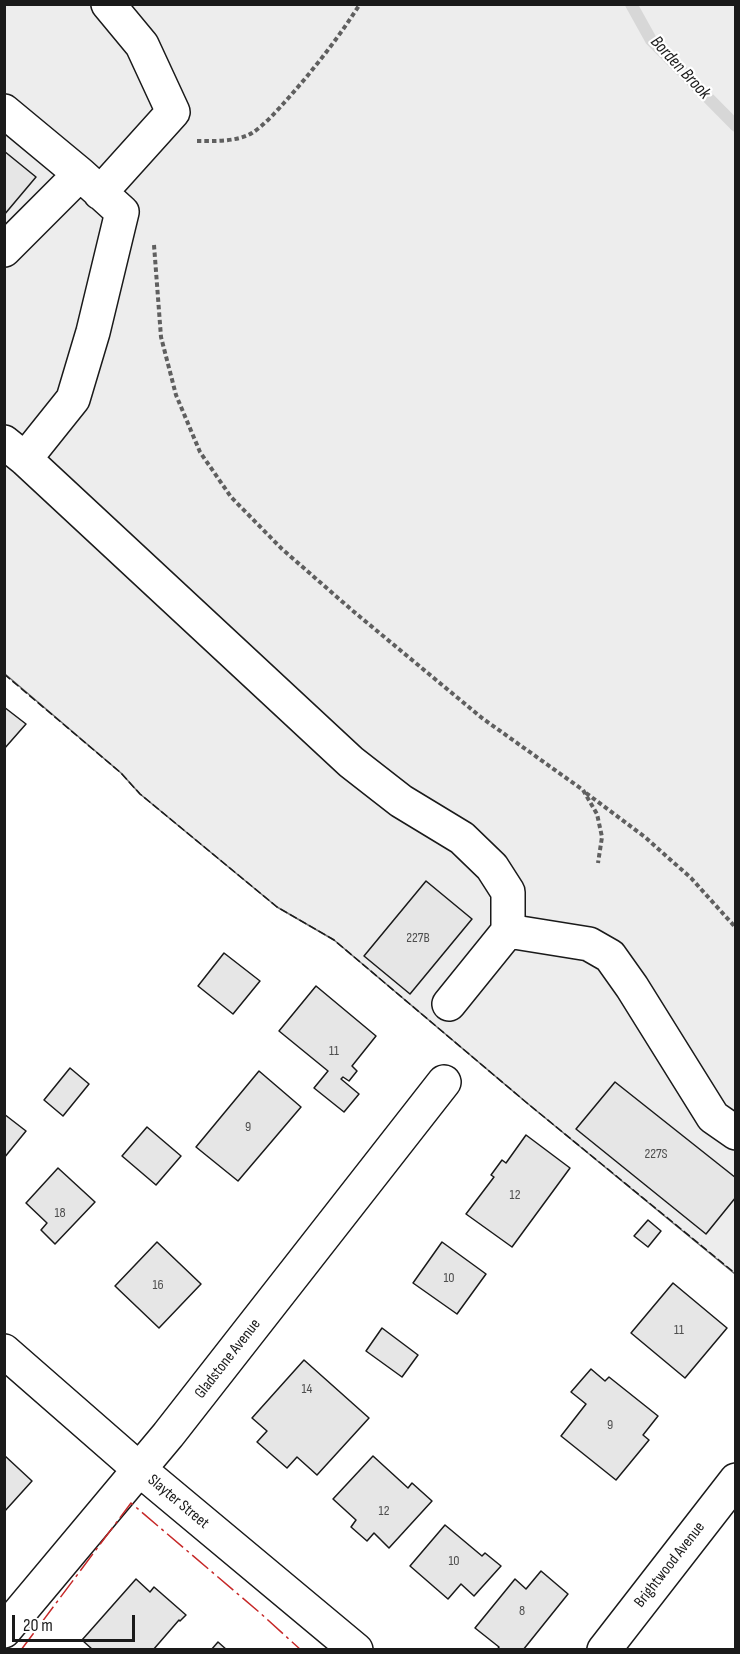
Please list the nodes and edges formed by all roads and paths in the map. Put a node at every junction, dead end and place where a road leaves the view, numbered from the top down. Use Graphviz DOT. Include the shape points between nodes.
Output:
graph roads {
  1 [pos="108,4"];
  2 [pos="360,4"];
  3 [pos="4,111"];
  4 [pos="161,125"];
  5 [pos="90,184"];
  6 [pos="151,238"];
  7 [pos="4,250"];
  8 [pos="15,450"];
  9 [pos="583,790"];
  10 [pos="598,863"];
  11 [pos="735,928"];
  12 [pos="508,931"];
  13 [pos="449,1004"];
  14 [pos="444,1082"];
  15 [pos="735,1133"];
  16 [pos="4,1351"];
  17 [pos="139,1469"];
  18 [pos="735,1480"];
  19 [pos="4,1631"];
  20 [pos="356,1650"];
  21 [pos="604,1650"];
  1 -- 4 [label="street" via="142,45 173,112"];
  2 -- 4 [label="path" via="298,88 252,134 222,142 196,140"];
  3 -- 5 [label="street"];
  4 -- 5 [label="street"];
  5 -- 7 [label="street"];
  5 -- 8 [label="street" via="122,212 93,332 73,399"];
  6 -- 9 [label="path" via="161,337 176,394 200,452 231,496 282,549 352,611 482,718"];
  8 -- 12 [label="street" via="351,762 477,852 508,892"];
  9 -- 10 [label="path" via="597,814 602,837"];
  9 -- 11 [label="path" via="676,864"];
  12 -- 13 [label="street"];
  12 -- 15 [label="street" via="589,945 610,956 713,1117"];
  14 -- 17 [label="street, Gladstone Avenue"];
  16 -- 17 [label="street, Slayter Street"];
  17 -- 19 [label="street, Gladstone Avenue"];
  17 -- 20 [label="street, Slayter Street"];
  18 -- 21 [label="street, Brightwood Avenue"];
}
